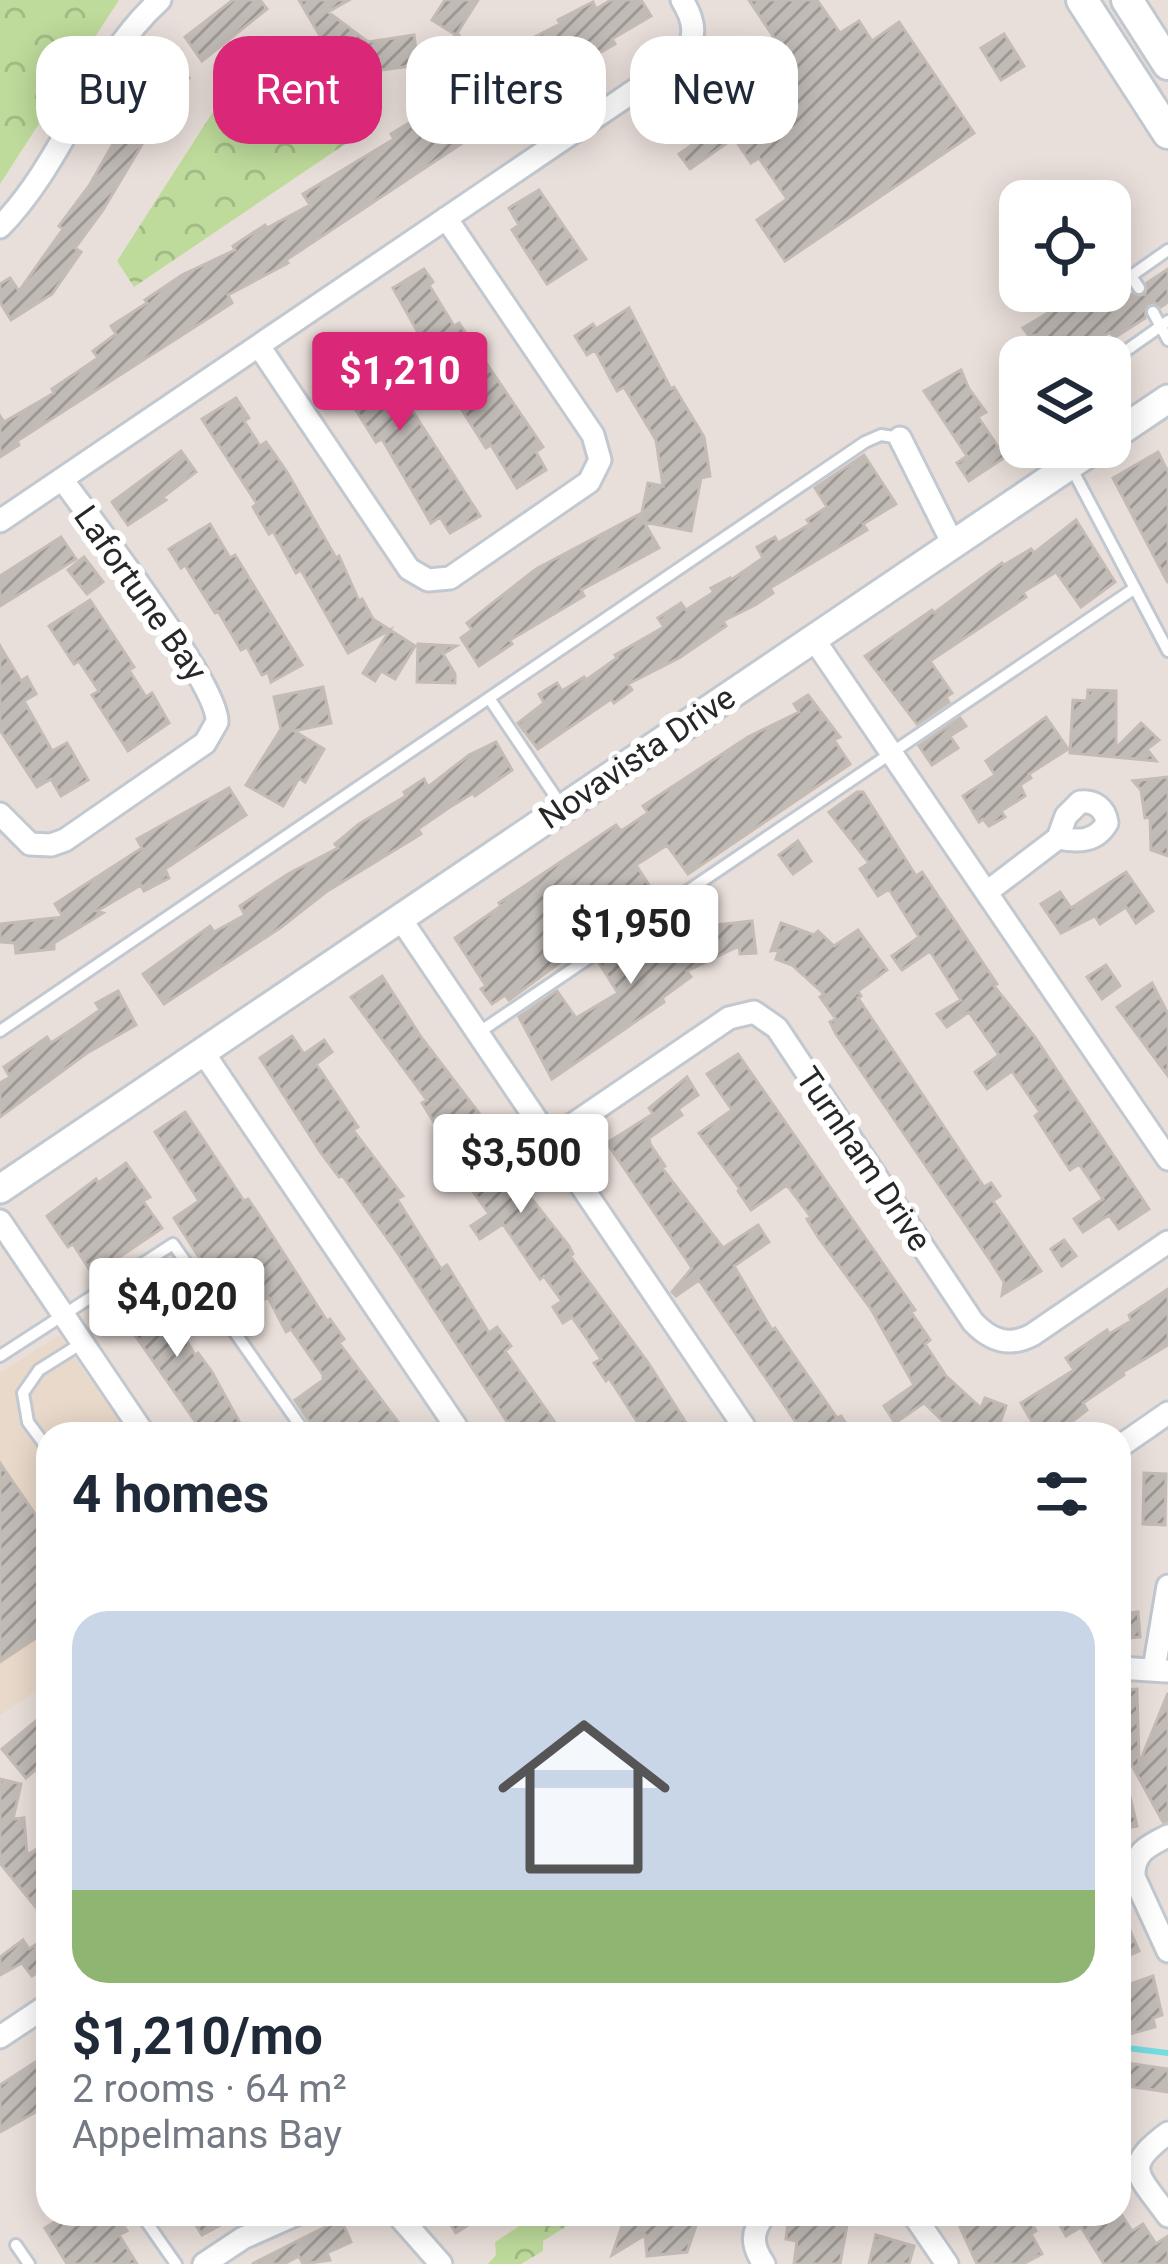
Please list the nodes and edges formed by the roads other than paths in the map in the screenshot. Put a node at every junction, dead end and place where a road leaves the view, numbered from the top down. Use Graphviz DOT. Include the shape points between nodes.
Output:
graph roads {
  1 [pos="160,0"];
  2 [pos="682,0"];
  3 [pos="1082,0"];
  4 [pos="1126,0"];
  5 [pos="1168,64"];
  6 [pos="1168,133"];
  7 [pos="446,218"];
  8 [pos="0,227"];
  9 [pos="1168,250"];
  10 [pos="1149,263"];
  11 [pos="1132,276"];
  12 [pos="1157,276"];
  13 [pos="1139,289"];
  14 [pos="1153,312"];
  15 [pos="1164,324"];
  16 [pos="1168,340"];
  17 [pos="259,346"];
  18 [pos="1131,347"];
  19 [pos="1168,399"];
  20 [pos="1131,424"];
  21 [pos="900,438"];
  22 [pos="1066,468"];
  23 [pos="1072,468"];
  24 [pos="62,479"];
  25 [pos="0,520"];
  26 [pos="953,544"];
  27 [pos="1135,588"];
  28 [pos="813,638"];
  29 [pos="1168,652"];
  30 [pos="489,698"];
  31 [pos="892,753"];
  32 [pos="563,807"];
  33 [pos="0,814"];
  34 [pos="1058,838"];
  35 [pos="987,892"];
  36 [pos="400,918"];
  37 [pos="0,1031"];
  38 [pos="478,1034"];
  39 [pos="202,1052"];
  40 [pos="550,1140"];
  41 [pos="1168,1160"];
  42 [pos="0,1189"];
  43 [pos="0,1221"];
  44 [pos="1168,1242"];
  45 [pos="62,1314"];
  46 [pos="82,1342"];
  47 [pos="0,1356"];
  48 [pos="1168,1413"];
  49 [pos="131,1422"];
  50 [pos="298,1422"];
  51 [pos="453,1422"];
  52 [pos="741,1422"];
  53 [pos="36,1433"];
  54 [pos="1131,1439"];
  55 [pos="1168,1586"];
  56 [pos="1131,1669"];
  57 [pos="1161,1670"];
  58 [pos="1168,1836"];
  59 [pos="1168,1951"];
  60 [pos="36,2013"];
  61 [pos="0,2037"];
  62 [pos="1168,2133"];
  63 [pos="1168,2216"];
  64 [pos="149,2226"];
  65 [pos="270,2226"];
  66 [pos="408,2226"];
  67 [pos="758,2226"];
  68 [pos="922,2226"];
  69 [pos="16,2245"];
  70 [pos="29,2264"];
  71 [pos="176,2264"];
  72 [pos="204,2264"];
  73 [pos="441,2264"];
  74 [pos="764,2264"];
  75 [pos="946,2264"];
  1 -- 8 [label="street" via="129,33"];
  2 -- 7 [label="street" via="694,32 681,59"];
  3 -- 6 [label="main road"];
  4 -- 5 [label="main road"];
  7 -- 17 [label="street"];
  7 -- 17 [label="street" via="593,435 600,460 589,482 450,578 428,580 409,569"];
  9 -- 10 [label="lane"];
  10 -- 11 [label="lane"];
  10 -- 12 [label="lane"];
  11 -- 13 [label="lane"];
  14 -- 15 [label="lane"];
  15 -- 16 [label="lane"];
  15 -- 18 [label="lane"];
  17 -- 24 [label="street"];
  19 -- 20 [label="street"];
  21 -- 26 [label="street"];
  21 -- 30 [label="lane" via="865,442"];
  22 -- 26 [label="street, Novavista Drive"];
  23 -- 27 [label="lane"];
  24 -- 25 [label="street"];
  24 -- 33 [label="street, Lafortune Bay" via="215,702 217,722 205,743 65,840 30,844"];
  26 -- 28 [label="street, Novavista Drive"];
  27 -- 29 [label="lane"];
  27 -- 31 [label="lane"];
  28 -- 31 [label="street"];
  28 -- 32 [label="street, Novavista Drive"];
  30 -- 32 [label="lane"];
  30 -- 37 [label="lane"];
  31 -- 35 [label="street"];
  31 -- 38 [label="lane"];
  32 -- 36 [label="street, Novavista Drive"];
  34 -- 35 [label="street"];
  35 -- 41 [label="street"];
  36 -- 38 [label="street"];
  36 -- 39 [label="street, Novavista Drive"];
  38 -- 40 [label="street"];
  39 -- 42 [label="street, Novavista Drive"];
  39 -- 51 [label="street"];
  40 -- 44 [label="street, Turnham Drive" via="729,1018 754,1012 777,1028 973,1322 990,1336 1010,1342 1033,1335"];
  40 -- 52 [label="street"];
  43 -- 45 [label="street"];
  45 -- 46 [label="street"];
  45 -- 47 [label="lane"];
  45 -- 50 [label="lane" via="176,1245"];
  46 -- 49 [label="street"];
  46 -- 53 [label="lane" via="39,1370 23,1394"];
  48 -- 54 [label="street"];
  55 -- 57 [label="street"];
  56 -- 57 [label="street"];
  58 -- 59 [label="street" via="1145,1847 1134,1866"];
  60 -- 61 [label="street"];
  62 -- 63 [label="street" via="1138,2164"];
  64 -- 71 [label="lane"];
  65 -- 72 [label="street"];
  66 -- 73 [label="street"];
  67 -- 74 [label="street" via="753,2242"];
  68 -- 75 [label="street"];
  69 -- 70 [label="lane"];
}
